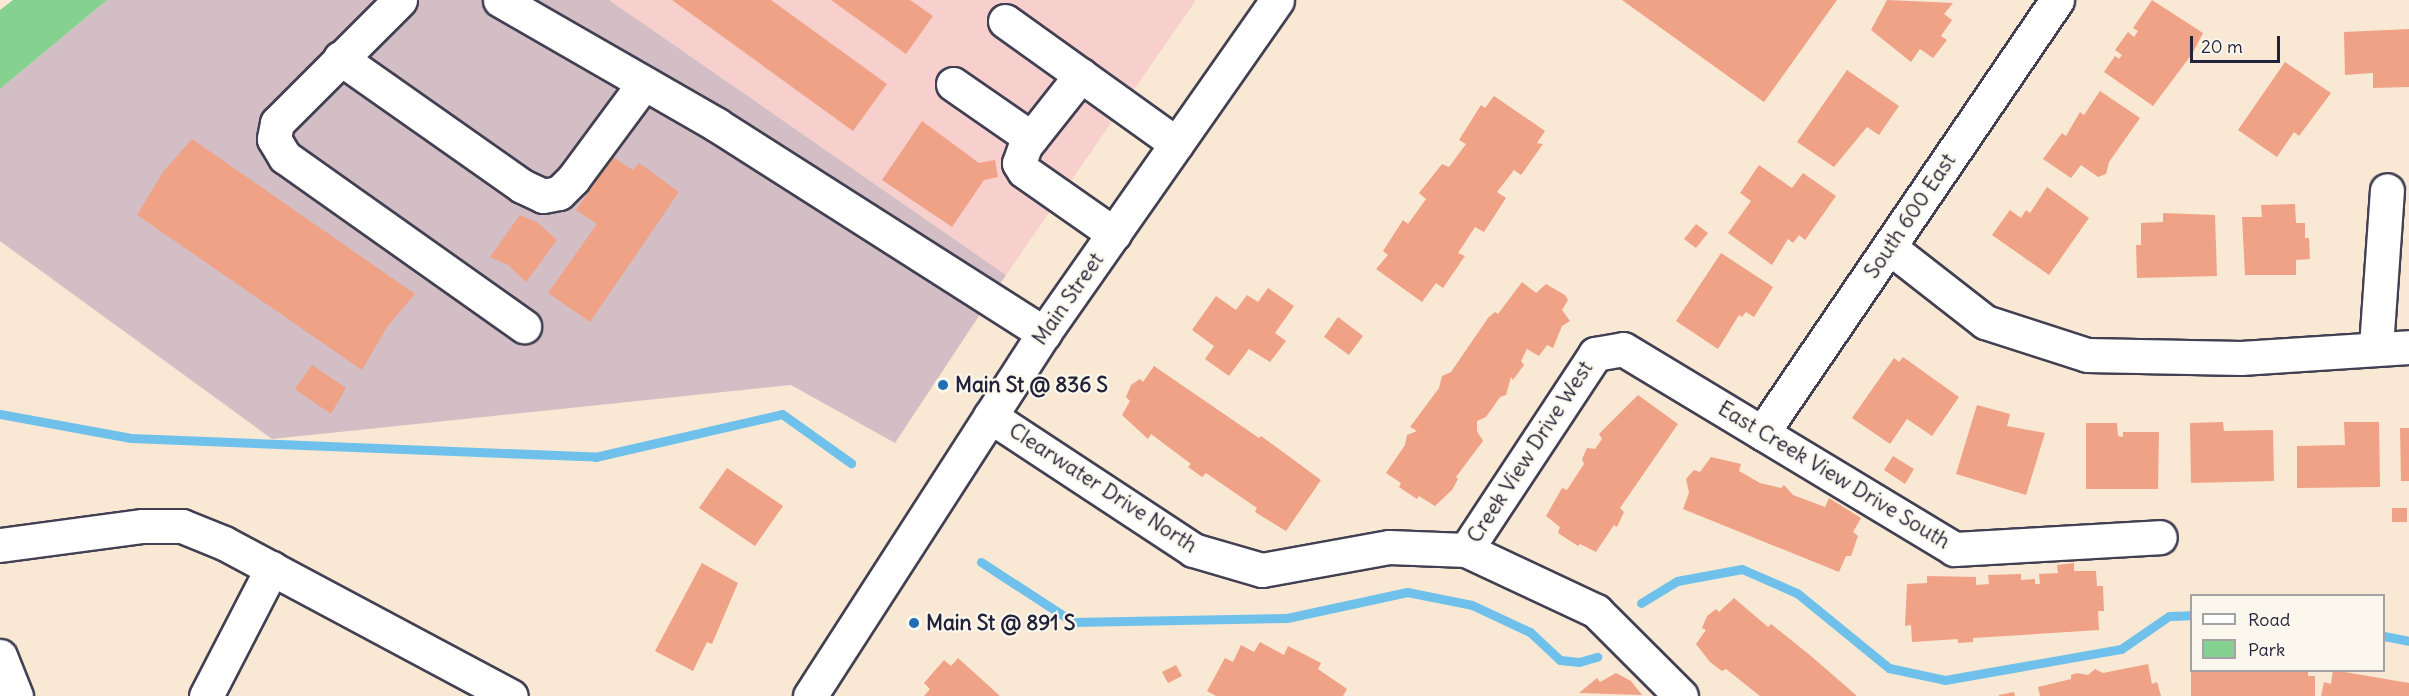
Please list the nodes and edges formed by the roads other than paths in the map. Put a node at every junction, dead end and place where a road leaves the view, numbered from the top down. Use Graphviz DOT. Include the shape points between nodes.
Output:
graph roads {
  1 [pos="400,0"];
  2 [pos="500,0"];
  3 [pos="1277,0"];
  4 [pos="2057,0"];
  5 [pos="1005,21"];
  6 [pos="340,58"];
  7 [pos="1081,75"];
  8 [pos="644,82"];
  9 [pos="953,84"];
  10 [pos="1031,138"];
  11 [pos="1177,144"];
  12 [pos="2387,190"];
  13 [pos="1114,234"];
  14 [pos="1889,247"];
  15 [pos="524,326"];
  16 [pos="1044,333"];
  17 [pos="2376,347"];
  18 [pos="2409,347"];
  19 [pos="1595,354"];
  20 [pos="990,416"];
  21 [pos="1762,433"];
  22 [pos="2160,537"];
  23 [pos="0,545"];
  24 [pos="1466,550"];
  25 [pos="272,568"];
  26 [pos="0,656"];
  27 [pos="16,696"];
  28 [pos="206,696"];
  29 [pos="511,696"];
  30 [pos="810,696"];
  31 [pos="1681,696"];
  1 -- 6 [label="street"];
  2 -- 8 [label="street"];
  3 -- 11 [label="street, Main Street"];
  4 -- 14 [label="street, South 600 East"];
  5 -- 7 [label="street"];
  6 -- 8 [label="street" via="522,186 543,196 559,193 573,179"];
  6 -- 15 [label="street" via="276,123 273,139 285,157"];
  7 -- 10 [label="street"];
  7 -- 11 [label="street"];
  8 -- 16 [label="street"];
  9 -- 10 [label="street"];
  10 -- 13 [label="street" via="1020,154 1024,171"];
  11 -- 13 [label="street, Main Street"];
  12 -- 17 [label="street"];
  13 -- 16 [label="street, Main Street"];
  14 -- 17 [label="street" via="1985,322 2087,356 2241,358"];
  14 -- 21 [label="street, South 600 East"];
  16 -- 20 [label="street, Main Street"];
  17 -- 18 [label="street"];
  19 -- 21 [label="street, East Creek View Drive South" via="1623,349"];
  19 -- 24 [label="street, Creek View Drive West"];
  20 -- 24 [label="street, Clearwater Drive North" via="1193,550 1262,570 1389,547"];
  20 -- 30 [label="street, Main Street"];
  21 -- 22 [label="street, East Creek View Drive South" via="1954,549"];
  23 -- 25 [label="street" via="143,526 182,526"];
  24 -- 31 [label="street" via="1596,611"];
  25 -- 28 [label="street"];
  25 -- 29 [label="street"];
  26 -- 27 [label="street"];
}
